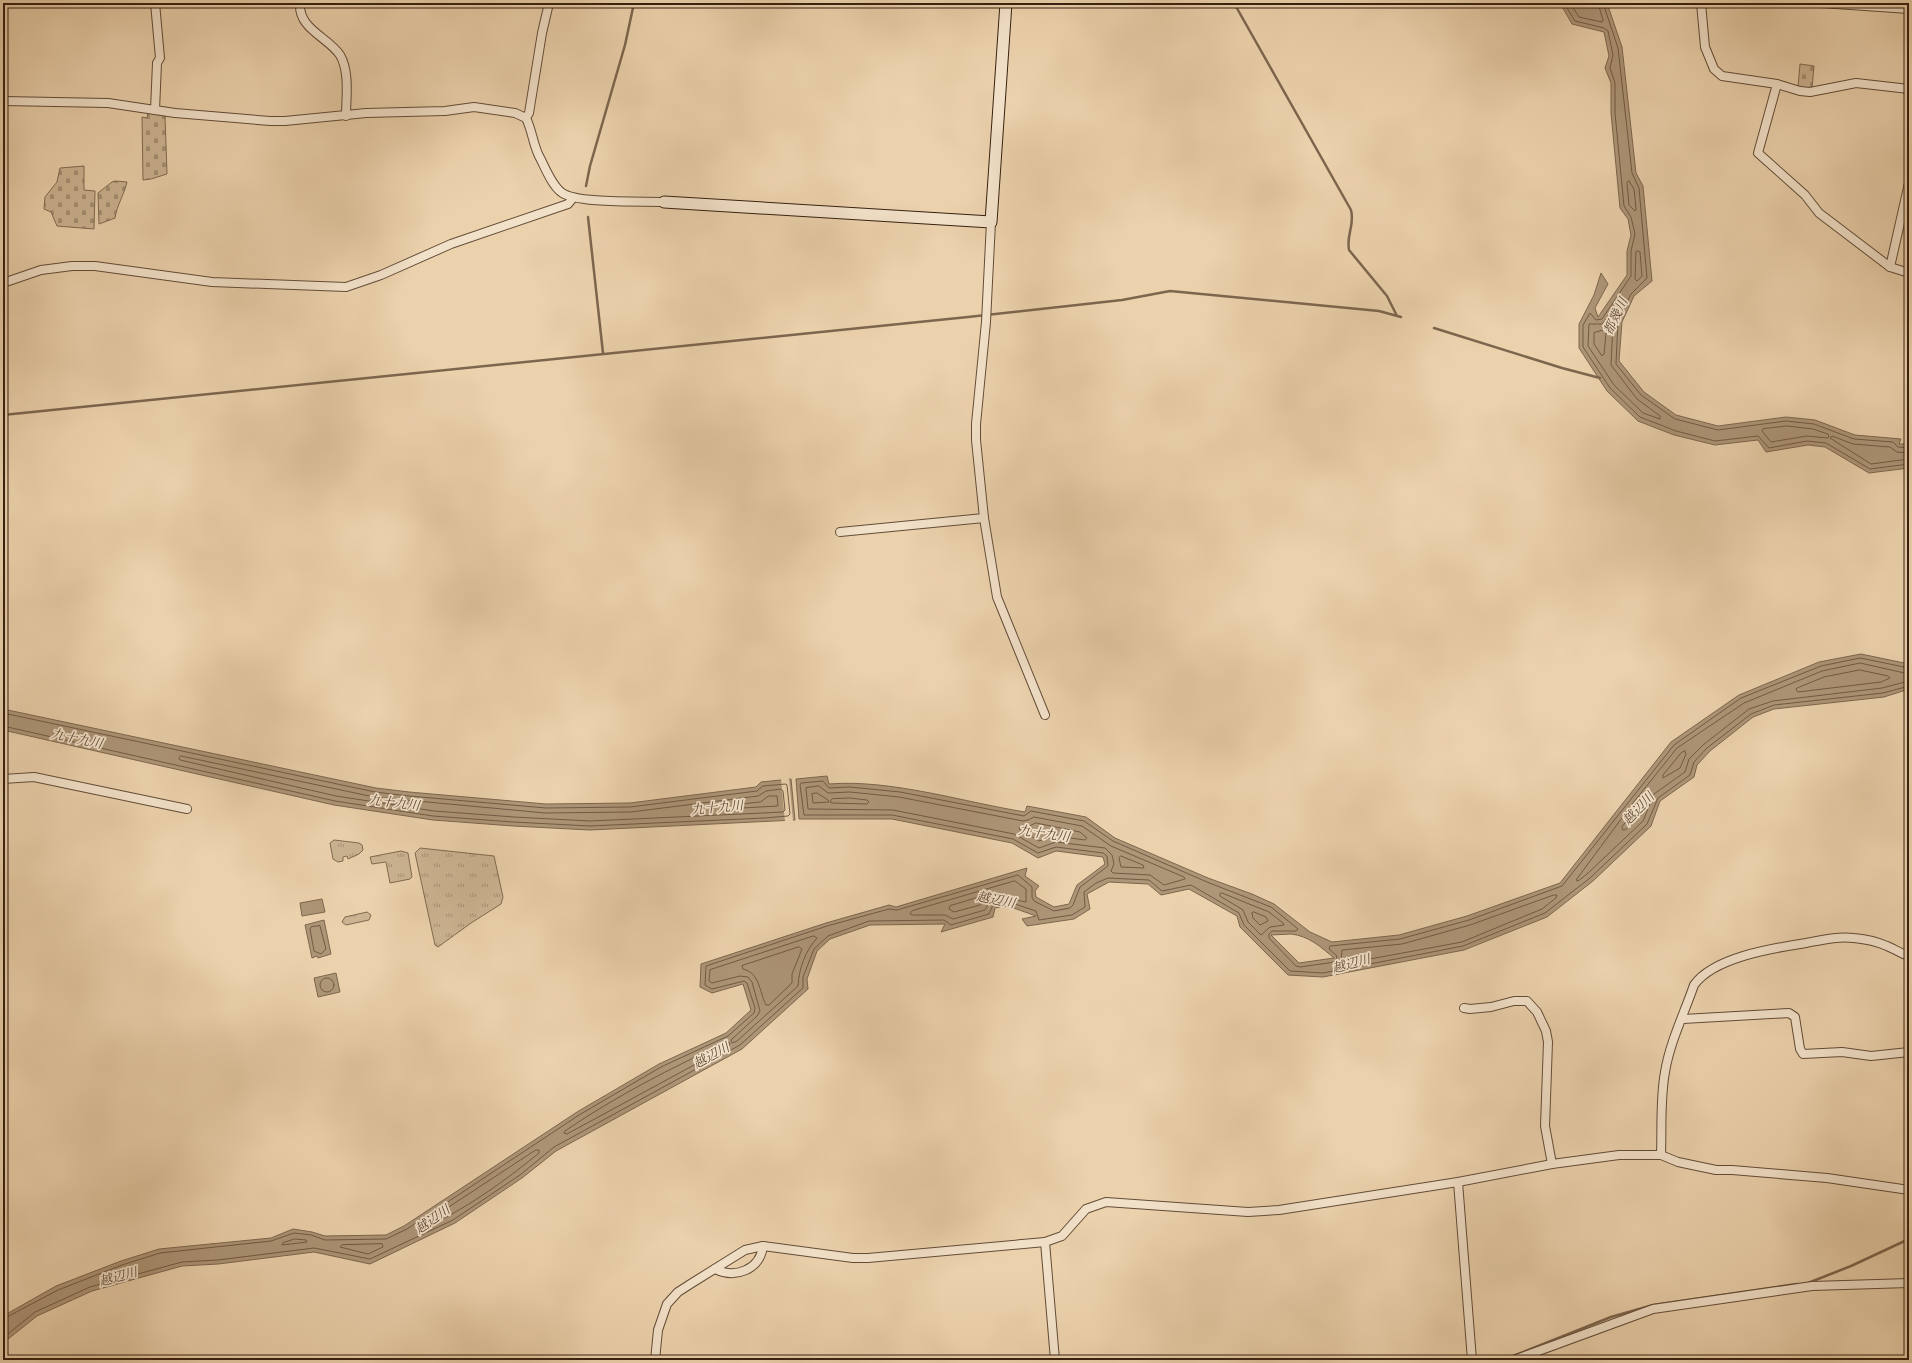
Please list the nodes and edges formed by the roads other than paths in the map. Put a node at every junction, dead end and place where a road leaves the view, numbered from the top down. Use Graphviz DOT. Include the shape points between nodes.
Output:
graph roads {
  1 [pos="155,3"];
  2 [pos="300,3"];
  3 [pos="549,3"];
  4 [pos="1006,3"];
  5 [pos="1701,3"];
  6 [pos="1821,3"];
  7 [pos="1909,9"];
  8 [pos="1778,84"];
  9 [pos="1909,90"];
  10 [pos="3,101"];
  11 [pos="155,110"];
  12 [pos="346,116"];
  13 [pos="526,118"];
  14 [pos="1909,183"];
  15 [pos="573,198"];
  16 [pos="664,202"];
  17 [pos="991,222"];
  18 [pos="1890,267"];
  19 [pos="1909,273"];
  20 [pos="3,283"];
  21 [pos="984,518"];
  22 [pos="840,532"];
  23 [pos="1045,715"];
  24 [pos="3,779"];
  25 [pos="187,809"];
  26 [pos="1909,956"];
  27 [pos="1464,1008"];
  28 [pos="1683,1019"];
  29 [pos="1909,1052"];
  30 [pos="1662,1155"];
  31 [pos="1552,1164"];
  32 [pos="1458,1182"];
  33 [pos="1909,1190"];
  34 [pos="1045,1242"];
  35 [pos="763,1246"];
  36 [pos="714,1269"];
  37 [pos="1909,1283"];
  38 [pos="655,1360"];
  39 [pos="1055,1360"];
  40 [pos="1472,1360"];
  41 [pos="1514,1360"];
  1 -- 11 [label="street" via="160,58 157,63"];
  2 -- 12 [label="street" via="302,15 308,26 340,56 345,70"];
  3 -- 13 [label="street"];
  4 -- 17 [label="street"];
  5 -- 8 [label="street" via="1705,47 1714,69 1722,76"];
  6 -- 7 [label="street"];
  8 -- 9 [label="street" via="1810,92 1856,83"];
  8 -- 18 [label="street" via="1758,153 1805,195 1819,213"];
  10 -- 11 [label="street" via="108,103"];
  11 -- 12 [label="street" via="270,121"];
  12 -- 13 [label="street" via="474,107 515,113"];
  13 -- 15 [label="street" via="538,155 553,182 563,193"];
  14 -- 18 [label="street"];
  15 -- 16 [label="street"];
  15 -- 20 [label="street" via="568,204 451,244 381,275 346,287 212,282 95,266 41,270"];
  16 -- 17 [label="street"];
  17 -- 21 [label="street" via="986,322 976,424"];
  18 -- 19 [label="street"];
  21 -- 22 [label="street"];
  21 -- 23 [label="street" via="997,597"];
  24 -- 25 [label="street" via="34,777"];
  26 -- 28 [label="street" via="1886,945 1840,937 1760,951 1736,958 1698,979"];
  27 -- 31 [label="street" via="1492,1007 1522,1000 1527,1001 1536,1012 1546,1031 1548,1042 1545,1126"];
  28 -- 29 [label="street" via="1789,1013 1795,1017 1803,1054 1842,1052 1871,1056"];
  28 -- 30 [label="street" via="1675,1035 1665,1071"];
  30 -- 31 [label="street" via="1619,1155"];
  30 -- 33 [label="street" via="1678,1162 1716,1170 1827,1178"];
  31 -- 32 [label="street"];
  32 -- 34 [label="street" via="1279,1210 1248,1212 1106,1202 1086,1209 1062,1236"];
  32 -- 40 [label="street"];
  34 -- 35 [label="street" via="853,1258"];
  34 -- 39 [label="street"];
  35 -- 36 [label="street" via="745,1250"];
  35 -- 36 [label="street" via="760,1257 752,1268 732,1273"];
  36 -- 38 [label="street" via="678,1292 667,1304 658,1330"];
  37 -- 41 [label="street" via="1812,1286 1654,1309"];
}
